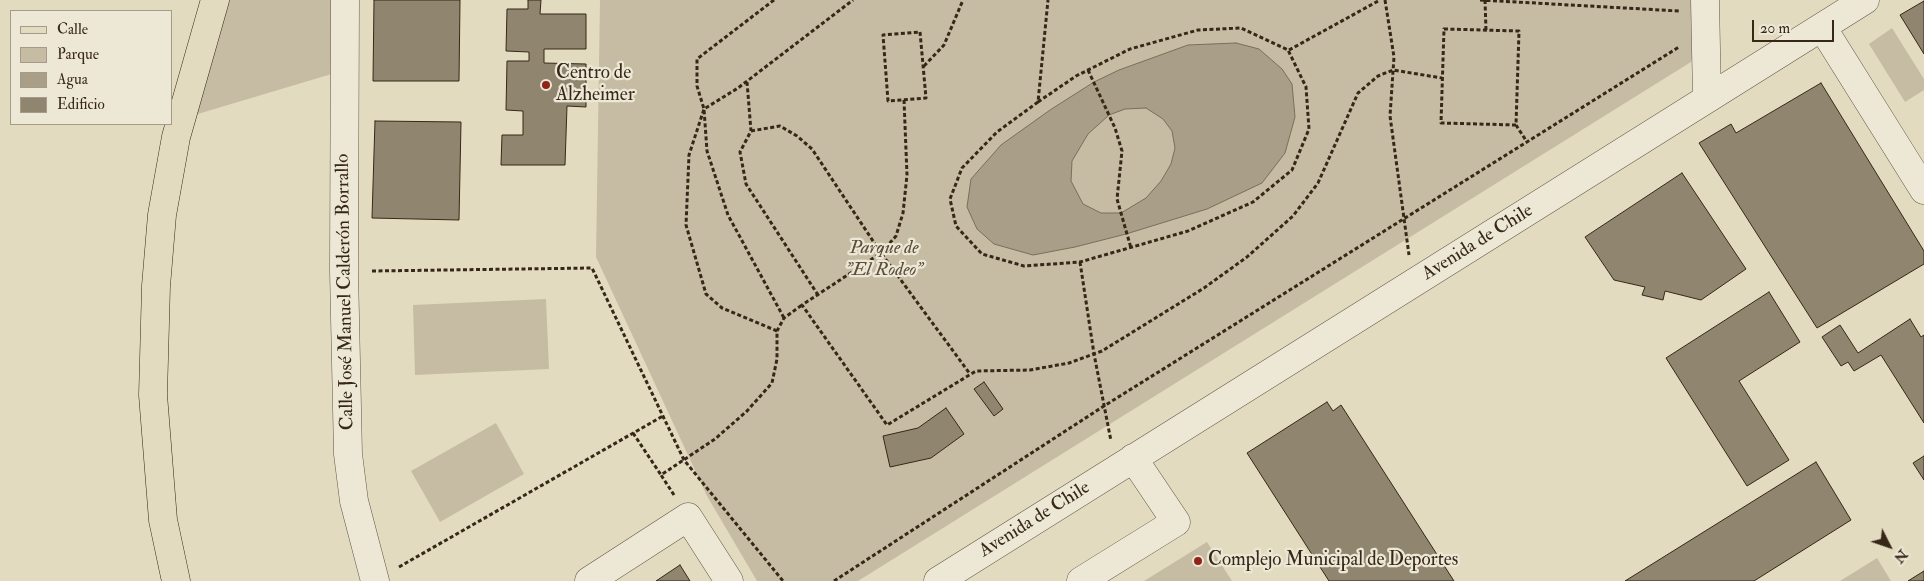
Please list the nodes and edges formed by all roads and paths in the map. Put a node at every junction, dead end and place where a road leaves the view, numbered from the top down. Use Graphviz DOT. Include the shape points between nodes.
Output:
graph roads {
  1 [pos="215,0"];
  2 [pos="345,0"];
  3 [pos="774,0"];
  4 [pos="853,0"];
  5 [pos="963,0"];
  6 [pos="1048,0"];
  7 [pos="1380,0"];
  8 [pos="1385,0"];
  9 [pos="1480,0"];
  10 [pos="1485,0"];
  11 [pos="1498,0"];
  12 [pos="1864,0"];
  13 [pos="1705,14"];
  14 [pos="1822,26"];
  15 [pos="1486,30"];
  16 [pos="1288,50"];
  17 [pos="923,67"];
  18 [pos="1088,70"];
  19 [pos="1393,70"];
  20 [pos="1442,78"];
  21 [pos="747,81"];
  22 [pos="1707,98"];
  23 [pos="904,100"];
  24 [pos="1038,102"];
  25 [pos="704,110"];
  26 [pos="1516,125"];
  27 [pos="751,131"];
  28 [pos="1527,142"];
  29 [pos="1924,190"];
  30 [pos="1403,219"];
  31 [pos="1130,248"];
  32 [pos="881,253"];
  33 [pos="1080,262"];
  34 [pos="344,271"];
  35 [pos="1414,283"];
  36 [pos="818,295"];
  37 [pos="802,306"];
  38 [pos="784,318"];
  39 [pos="777,331"];
  40 [pos="1094,354"];
  41 [pos="970,374"];
  42 [pos="1104,406"];
  43 [pos="663,416"];
  44 [pos="633,433"];
  45 [pos="684,460"];
  46 [pos="1125,463"];
  47 [pos="661,475"];
  48 [pos="688,517"];
  49 [pos="176,581"];
  50 [pos="375,581"];
  51 [pos="589,581"];
  52 [pos="729,581"];
  53 [pos="782,581"];
  54 [pos="834,581"];
  55 [pos="938,581"];
  56 [pos="1082,581"];
  1 -- 49 [label="main road" via="176,137 162,215 156,286 153,395 163,520"];
  2 -- 34 [label="street, Calle José Manuel Calderón Borrallo"];
  3 -- 25 [label="path" via="697,59 697,86"];
  4 -- 21 [label="path"];
  5 -- 17 [label="path" via="944,45"];
  6 -- 24 [label="path"];
  7 -- 16 [label="path"];
  8 -- 19 [label="path"];
  9 -- 10 [label="path"];
  10 -- 11 [label="path"];
  10 -- 15 [label="path"];
  11 -- 13 [label="path"];
  12 -- 14 [label="street, Avenida de Chile"];
  13 -- 22 [label="street"];
  13 -- 28 [label="path"];
  14 -- 22 [label="street, Avenida de Chile"];
  14 -- 29 [label="street"];
  15 -- 20 [label="path" via="1444,29"];
  15 -- 26 [label="path" via="1519,31"];
  16 -- 18 [label="path" via="1241,28 1198,30 1130,49"];
  16 -- 31 [label="path" via="1306,86 1309,129 1292,170 1253,202 1188,231"];
  17 -- 23 [label="path" via="926,98"];
  17 -- 23 [label="path" via="920,32 883,35 888,101"];
  18 -- 24 [label="path"];
  18 -- 31 [label="path" via="1122,151 1116,199"];
  19 -- 20 [label="path"];
  19 -- 30 [label="path" via="1390,116"];
  19 -- 40 [label="path" via="1378,76 1358,93 1318,184 1293,216 1247,257 1204,288"];
  20 -- 26 [label="path" via="1441,122"];
  21 -- 25 [label="path"];
  21 -- 27 [label="path"];
  22 -- 35 [label="street, Avenida de Chile"];
  23 -- 32 [label="path" via="907,176 903,213 896,236"];
  24 -- 33 [label="path" via="997,132 962,168 950,199 956,226 982,254 1024,266"];
  25 -- 38 [label="path" via="707,151 728,214"];
  25 -- 39 [label="path" via="689,155 686,225 706,294 722,308"];
  26 -- 28 [label="path"];
  27 -- 32 [label="path" via="780,126 812,149"];
  27 -- 36 [label="path" via="740,152 746,184"];
  28 -- 30 [label="path"];
  30 -- 35 [label="path"];
  30 -- 42 [label="path"];
  31 -- 33 [label="path"];
  32 -- 36 [label="path"];
  32 -- 41 [label="path"];
  33 -- 40 [label="path"];
  34 -- 43 [label="path" via="592,268"];
  34 -- 50 [label="street, Calle José Manuel Calderón Borrallo" via="348,454 354,501"];
  35 -- 46 [label="street, Avenida de Chile"];
  36 -- 37 [label="path"];
  37 -- 38 [label="path"];
  37 -- 41 [label="path" via="887,425"];
  38 -- 39 [label="path"];
  39 -- 45 [label="path" via="777,359 772,383 715,439"];
  40 -- 41 [label="path" via="1069,363 1030,370 976,371"];
  40 -- 42 [label="path"];
  42 -- 46 [label="path"];
  42 -- 54 [label="path"];
  43 -- 44 [label="path"];
  43 -- 45 [label="path"];
  44 -- 47 [label="path"];
  44 -- 50 [label="path"];
  45 -- 47 [label="path"];
  45 -- 53 [label="path"];
  46 -- 55 [label="street, Avenida de Chile"];
  46 -- 56 [label="street" via="1176,522"];
  47 -- 48 [label="path"];
  48 -- 51 [label="street"];
  48 -- 52 [label="street"];
}
